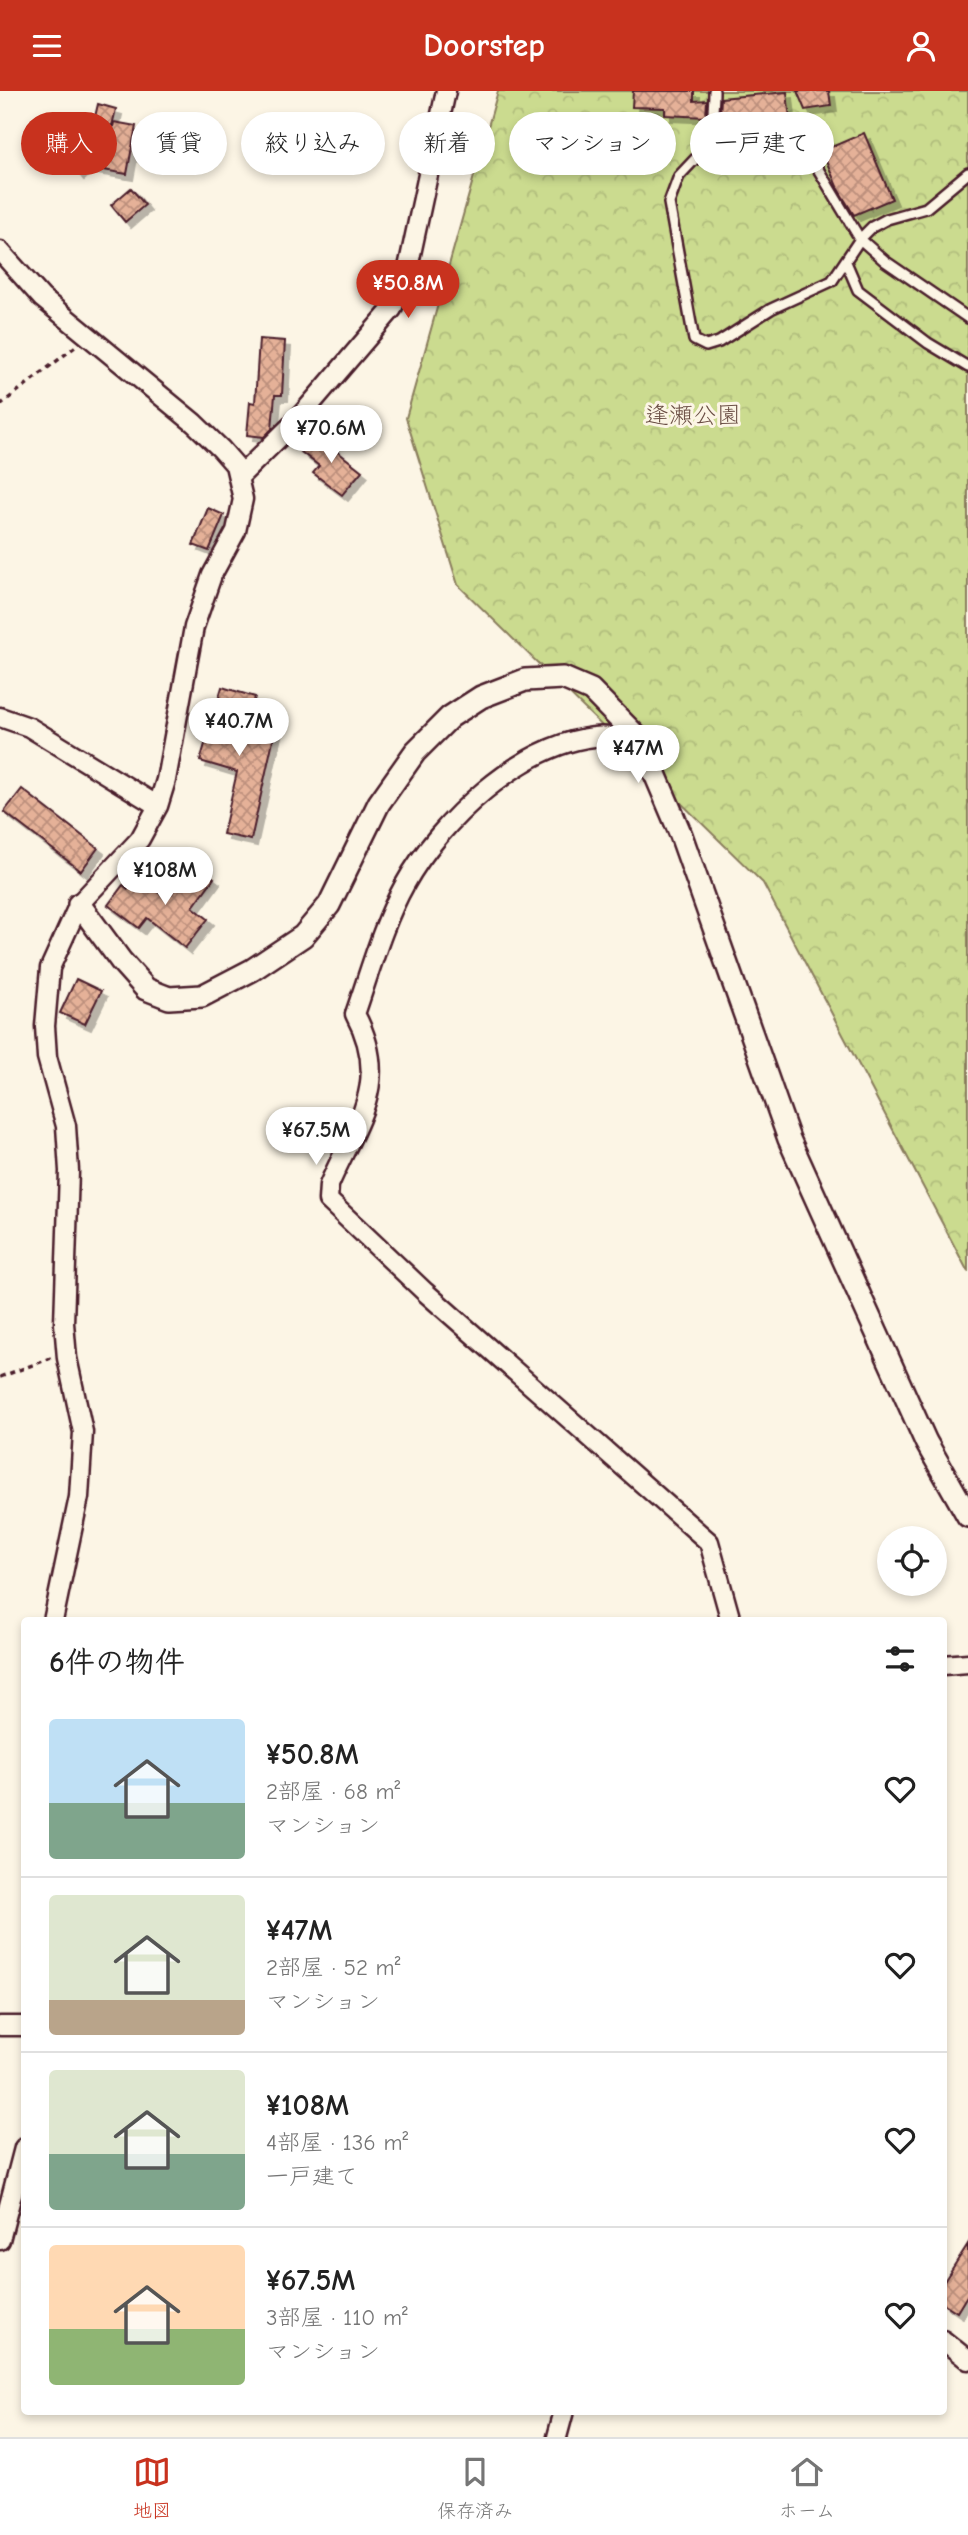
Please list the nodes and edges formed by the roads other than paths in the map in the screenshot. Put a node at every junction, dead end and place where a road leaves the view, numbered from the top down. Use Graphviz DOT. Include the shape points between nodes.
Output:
graph roads {
  1 [pos="446,91"];
  2 [pos="714,91"];
  3 [pos="714,112"];
  4 [pos="690,164"];
  5 [pos="968,173"];
  6 [pos="822,175"];
  7 [pos="860,239"];
  8 [pos="0,251"];
  9 [pos="846,262"];
  10 [pos="968,318"];
  11 [pos="968,367"];
  12 [pos="239,477"];
  13 [pos="0,717"];
  14 [pos="641,741"];
  15 [pos="158,806"];
  16 [pos="79,904"];
  17 [pos="968,1516"];
  18 [pos="54,1617"];
  19 [pos="730,1617"];
  20 [pos="968,1663"];
  21 [pos="947,1665"];
  22 [pos="0,2026"];
  23 [pos="21,2026"];
  24 [pos="21,2160"];
  25 [pos="0,2240"];
  26 [pos="947,2343"];
  27 [pos="968,2360"];
  28 [pos="563,2415"];
  29 [pos="557,2437"];
  1 -- 12 [label="street" via="408,268 392,309 298,419"];
  2 -- 3 [label="lane"];
  4 -- 9 [label="lane" via="679,176 669,203 694,340 706,346 719,342 771,309 832,281"];
  5 -- 7 [label="lane" via="926,208 887,219"];
  6 -- 7 [label="lane"];
  7 -- 9 [label="lane"];
  7 -- 10 [label="lane" via="895,269"];
  8 -- 12 [label="street" via="41,298 194,423 228,457"];
  9 -- 11 [label="lane" via="858,291 928,344"];
  12 -- 15 [label="street" via="240,519 212,575 194,627"];
  13 -- 15 [label="street" via="29,727"];
  14 -- 16 [label="street" via="591,689 563,678 525,680 481,697 450,717 415,752 379,803 330,905 303,936 202,996 169,998 146,989"];
  14 -- 17 [label="street" via="681,835 789,1139 926,1441"];
  14 -- 19 [label="street" via="594,737 534,757 469,804 439,835 405,884 355,1014 367,1035 373,1075 368,1100 329,1185 328,1200 709,1542"];
  15 -- 16 [label="street" via="140,839"];
  16 -- 18 [label="street" via="50,968 45,1026 47,1057 68,1144 64,1311 67,1358 83,1432 82,1475"];
  20 -- 21 [label="street"];
  22 -- 23 [label="street"];
  24 -- 25 [label="street"];
  26 -- 27 [label="street"];
  28 -- 29 [label="street"];
}
